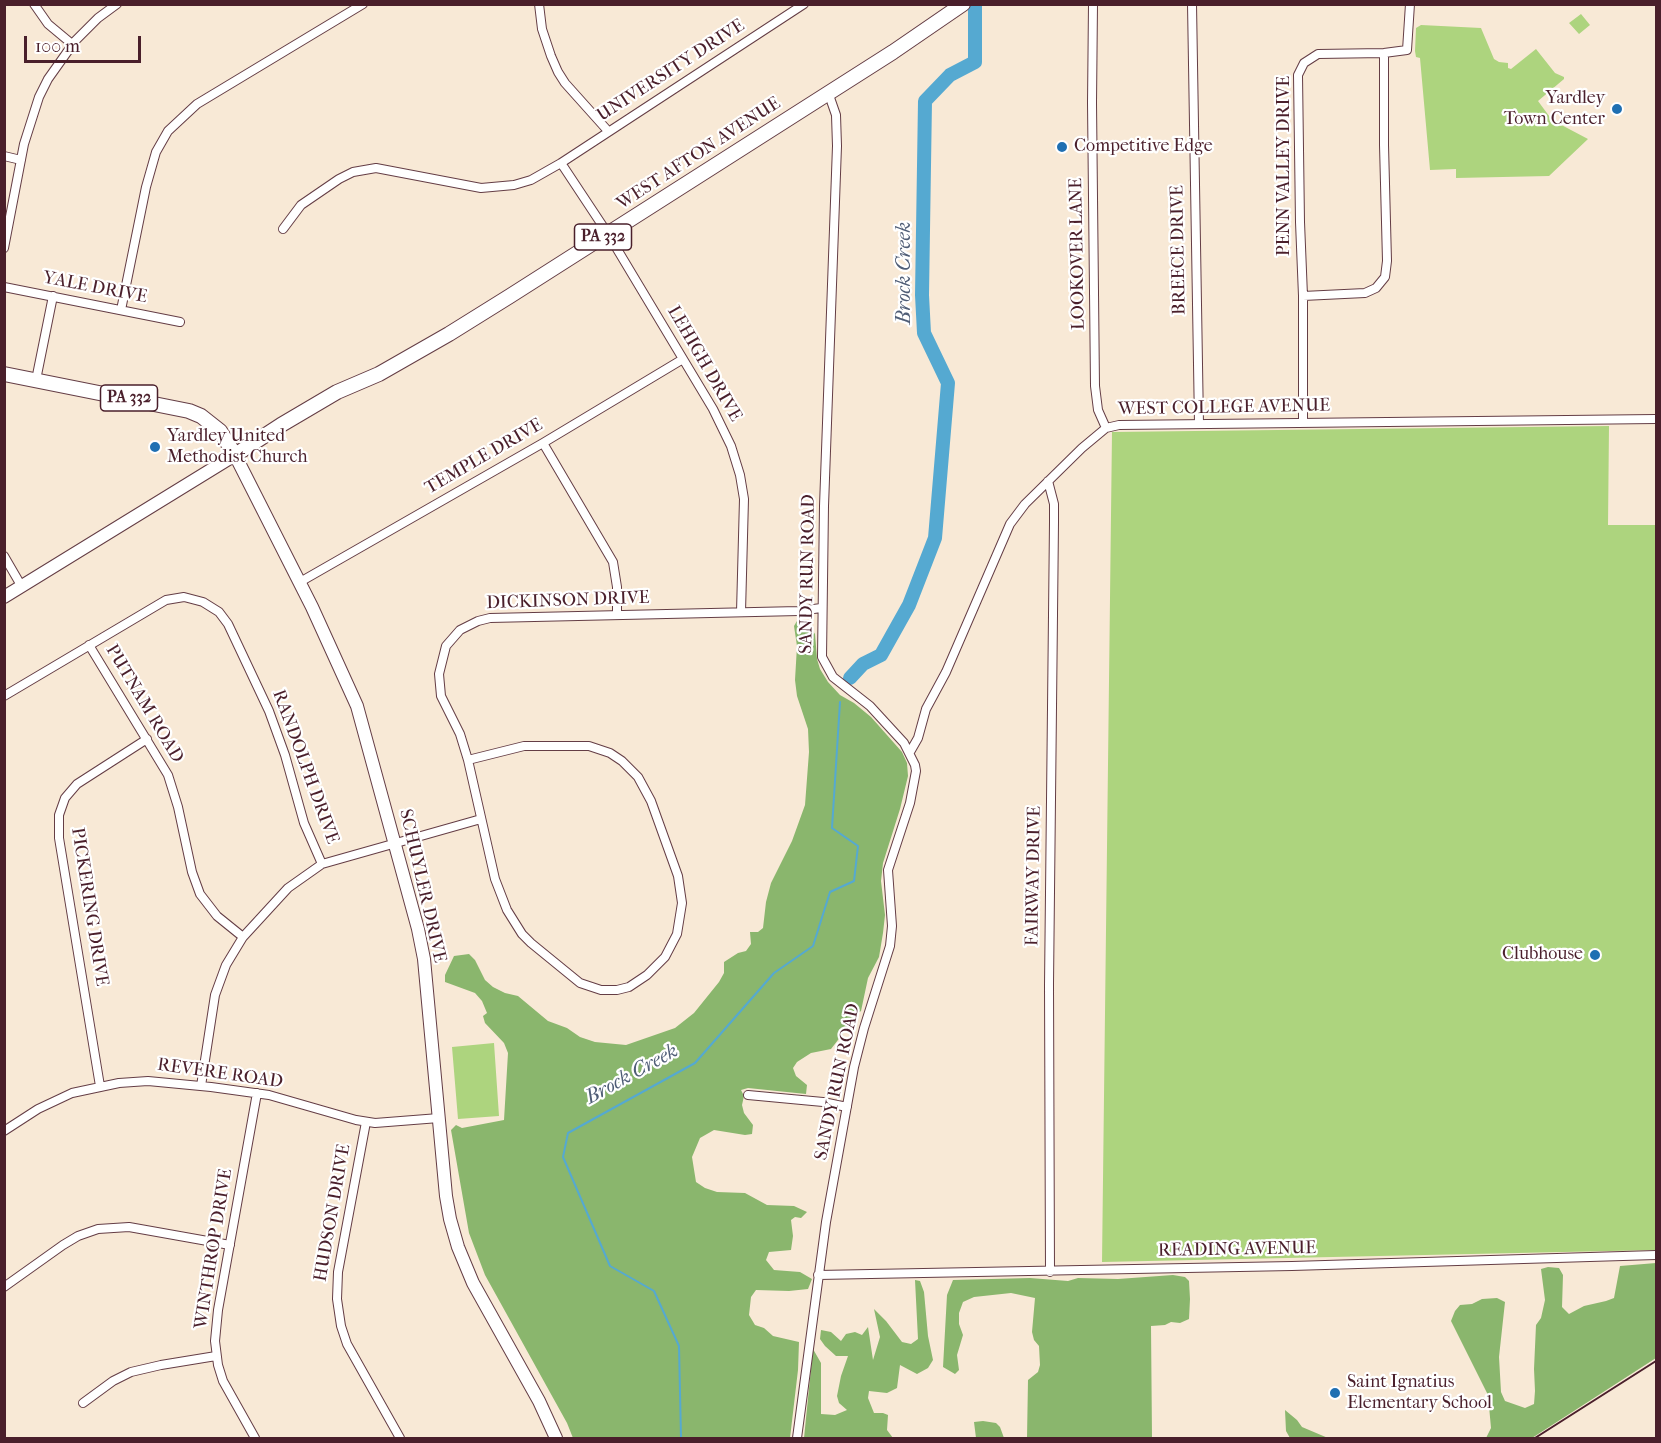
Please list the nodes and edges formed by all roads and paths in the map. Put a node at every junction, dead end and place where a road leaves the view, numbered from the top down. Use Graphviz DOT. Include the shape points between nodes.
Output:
graph roads {
  1 [pos="34,4"];
  2 [pos="117,4"];
  3 [pos="363,4"];
  4 [pos="538,4"];
  5 [pos="804,4"];
  6 [pos="963,4"];
  7 [pos="1093,4"];
  8 [pos="1192,4"];
  9 [pos="1410,4"];
  10 [pos="72,44"];
  11 [pos="1384,53"];
  12 [pos="828,92"];
  13 [pos="608,131"];
  14 [pos="4,156"];
  15 [pos="21,160"];
  16 [pos="561,163"];
  17 [pos="283,229"];
  18 [pos="608,234"];
  19 [pos="4,248"];
  20 [pos="4,287"];
  21 [pos="52,296"];
  22 [pos="1304,296"];
  23 [pos="122,310"];
  24 [pos="180,322"];
  25 [pos="683,359"];
  26 [pos="4,374"];
  27 [pos="36,380"];
  28 [pos="1656,419"];
  29 [pos="1303,422"];
  30 [pos="1199,424"];
  31 [pos="1106,428"];
  32 [pos="543,443"];
  33 [pos="235,455"];
  34 [pos="1048,481"];
  35 [pos="4,556"];
  36 [pos="300,582"];
  37 [pos="22,586"];
  38 [pos="4,597"];
  39 [pos="821,608"];
  40 [pos="741,612"];
  41 [pos="617,615"];
  42 [pos="89,645"];
  43 [pos="4,696"];
  44 [pos="147,739"];
  45 [pos="910,752"];
  46 [pos="468,760"];
  47 [pos="481,819"];
  48 [pos="395,843"];
  49 [pos="322,864"];
  50 [pos="243,937"];
  51 [pos="100,1086"];
  52 [pos="201,1086"];
  53 [pos="257,1093"];
  54 [pos="748,1095"];
  55 [pos="847,1107"];
  56 [pos="439,1118"];
  57 [pos="366,1122"];
  58 [pos="5,1130"];
  59 [pos="230,1245"];
  60 [pos="1656,1255"];
  61 [pos="1050,1272"];
  62 [pos="819,1275"];
  63 [pos="4,1287"];
  64 [pos="216,1356"];
  65 [pos="83,1403"];
  66 [pos="255,1438"];
  67 [pos="400,1438"];
  68 [pos="556,1438"];
  69 [pos="797,1438"];
  1 -- 10 [label="street" via="48,24"];
  2 -- 10 [label="street"];
  3 -- 23 [label="street" via="197,104 168,131 156,152 146,187"];
  4 -- 13 [label="street" via="542,29 558,72"];
  5 -- 13 [label="street, UNIVERSITY DRIVE"];
  6 -- 12 [label="main road, WEST AFTON AVENUE / PA 332"];
  7 -- 31 [label="street, LOOKOVER LANE" via="1095,386 1098,410"];
  8 -- 30 [label="street, BREECE DRIVE"];
  9 -- 11 [label="street, PENN VALLEY DRIVE" via="1407,50"];
  10 -- 15 [label="street" via="39,97"];
  11 -- 22 [label="street" via="1385,277 1365,293"];
  11 -- 22 [label="street, PENN VALLEY DRIVE" via="1318,54 1300,68"];
  12 -- 18 [label="main road, WEST AFTON AVENUE / PA 332"];
  12 -- 39 [label="street, SANDY RUN ROAD" via="836,115 837,146"];
  13 -- 16 [label="street, UNIVERSITY DRIVE"];
  14 -- 15 [label="street"];
  15 -- 19 [label="street"];
  16 -- 17 [label="street, UNIVERSITY DRIVE" via="514,186 481,188 376,168 353,172 301,205"];
  16 -- 18 [label="street, LEHIGH DRIVE"];
  18 -- 25 [label="street, LEHIGH DRIVE"];
  18 -- 33 [label="main road, WEST AFTON AVENUE / PA 332" via="448,334 338,392"];
  20 -- 21 [label="street, YALE DRIVE"];
  21 -- 23 [label="street, YALE DRIVE"];
  21 -- 27 [label="street"];
  22 -- 29 [label="street, PENN VALLEY DRIVE"];
  23 -- 24 [label="street, YALE DRIVE"];
  25 -- 32 [label="street, TEMPLE DRIVE"];
  25 -- 40 [label="street, LEHIGH DRIVE" via="724,428 740,475 744,516"];
  26 -- 27 [label="main road, PA 332"];
  27 -- 33 [label="main road, PA 332" via="189,411 220,431"];
  28 -- 29 [label="street, WEST COLLEGE AVENUE"];
  29 -- 30 [label="street, WEST COLLEGE AVENUE"];
  30 -- 31 [label="street, WEST COLLEGE AVENUE"];
  31 -- 34 [label="street, WEST COLLEGE AVENUE"];
  32 -- 36 [label="street, TEMPLE DRIVE"];
  32 -- 41 [label="street" via="613,562"];
  33 -- 36 [label="street, SCHUYLER DRIVE"];
  33 -- 37 [label="street"];
  34 -- 45 [label="street, WEST COLLEGE AVENUE" via="1010,524"];
  34 -- 61 [label="street, FAIRWAY DRIVE" via="1054,513"];
  35 -- 37 [label="street"];
  36 -- 48 [label="street, SCHUYLER DRIVE" via="357,706"];
  37 -- 38 [label="street"];
  39 -- 40 [label="street, DICKINSON DRIVE"];
  39 -- 45 [label="street, SANDY RUN ROAD" via="821,652 826,668 870,706"];
  40 -- 41 [label="street, DICKINSON DRIVE"];
  41 -- 46 [label="street, DICKINSON DRIVE" via="490,618 469,624 452,637 442,654 440,688"];
  42 -- 43 [label="street, RANDOLPH DRIVE"];
  42 -- 44 [label="street, PUTNAM ROAD"];
  42 -- 49 [label="street, RANDOLPH DRIVE" via="166,600 194,598 219,612 269,711 304,823"];
  44 -- 50 [label="street, PUTNAM ROAD" via="174,793 200,894 217,916"];
  44 -- 51 [label="street, PICKERING DRIVE" via="77,784 65,798 59,815 59,838"];
  45 -- 55 [label="street, SANDY RUN ROAD" via="916,771 913,790 888,870 890,946 864,1028"];
  46 -- 47 [label="street, DICKINSON DRIVE"];
  46 -- 47 [label="street, DICKINSON DRIVE" via="524,746 577,745 599,748 629,767 651,801 682,891 680,922 665,957 637,983 617,990 592,988 573,977 531,943 507,910 495,879"];
  47 -- 48 [label="street"];
  48 -- 49 [label="street"];
  48 -- 56 [label="street, SCHUYLER DRIVE" via="424,959"];
  49 -- 50 [label="street" via="288,888"];
  50 -- 52 [label="street" via="226,965 215,995"];
  51 -- 52 [label="street, REVERE ROAD" via="148,1081"];
  51 -- 58 [label="street, REVERE ROAD" via="62,1097"];
  52 -- 53 [label="street, REVERE ROAD"];
  53 -- 57 [label="street, REVERE ROAD"];
  53 -- 59 [label="street, WINTHROP DRIVE"];
  54 -- 55 [label="street" via="823,1101"];
  55 -- 62 [label="street, SANDY RUN ROAD"];
  56 -- 57 [label="street, REVERE ROAD"];
  56 -- 68 [label="street, SCHUYLER DRIVE" via="446,1196 458,1247 473,1283"];
  57 -- 67 [label="street, HUDSON DRIVE" via="336,1299 347,1344"];
  59 -- 63 [label="street" via="129,1227 98,1229 63,1245"];
  59 -- 64 [label="street, WINTHROP DRIVE" via="216,1319"];
  60 -- 61 [label="street, READING AVENUE"];
  61 -- 62 [label="street, READING AVENUE"];
  62 -- 69 [label="street, SANDY RUN ROAD"];
  64 -- 65 [label="street" via="131,1372"];
  64 -- 66 [label="street, WINTHROP DRIVE" via="228,1393"];
}
